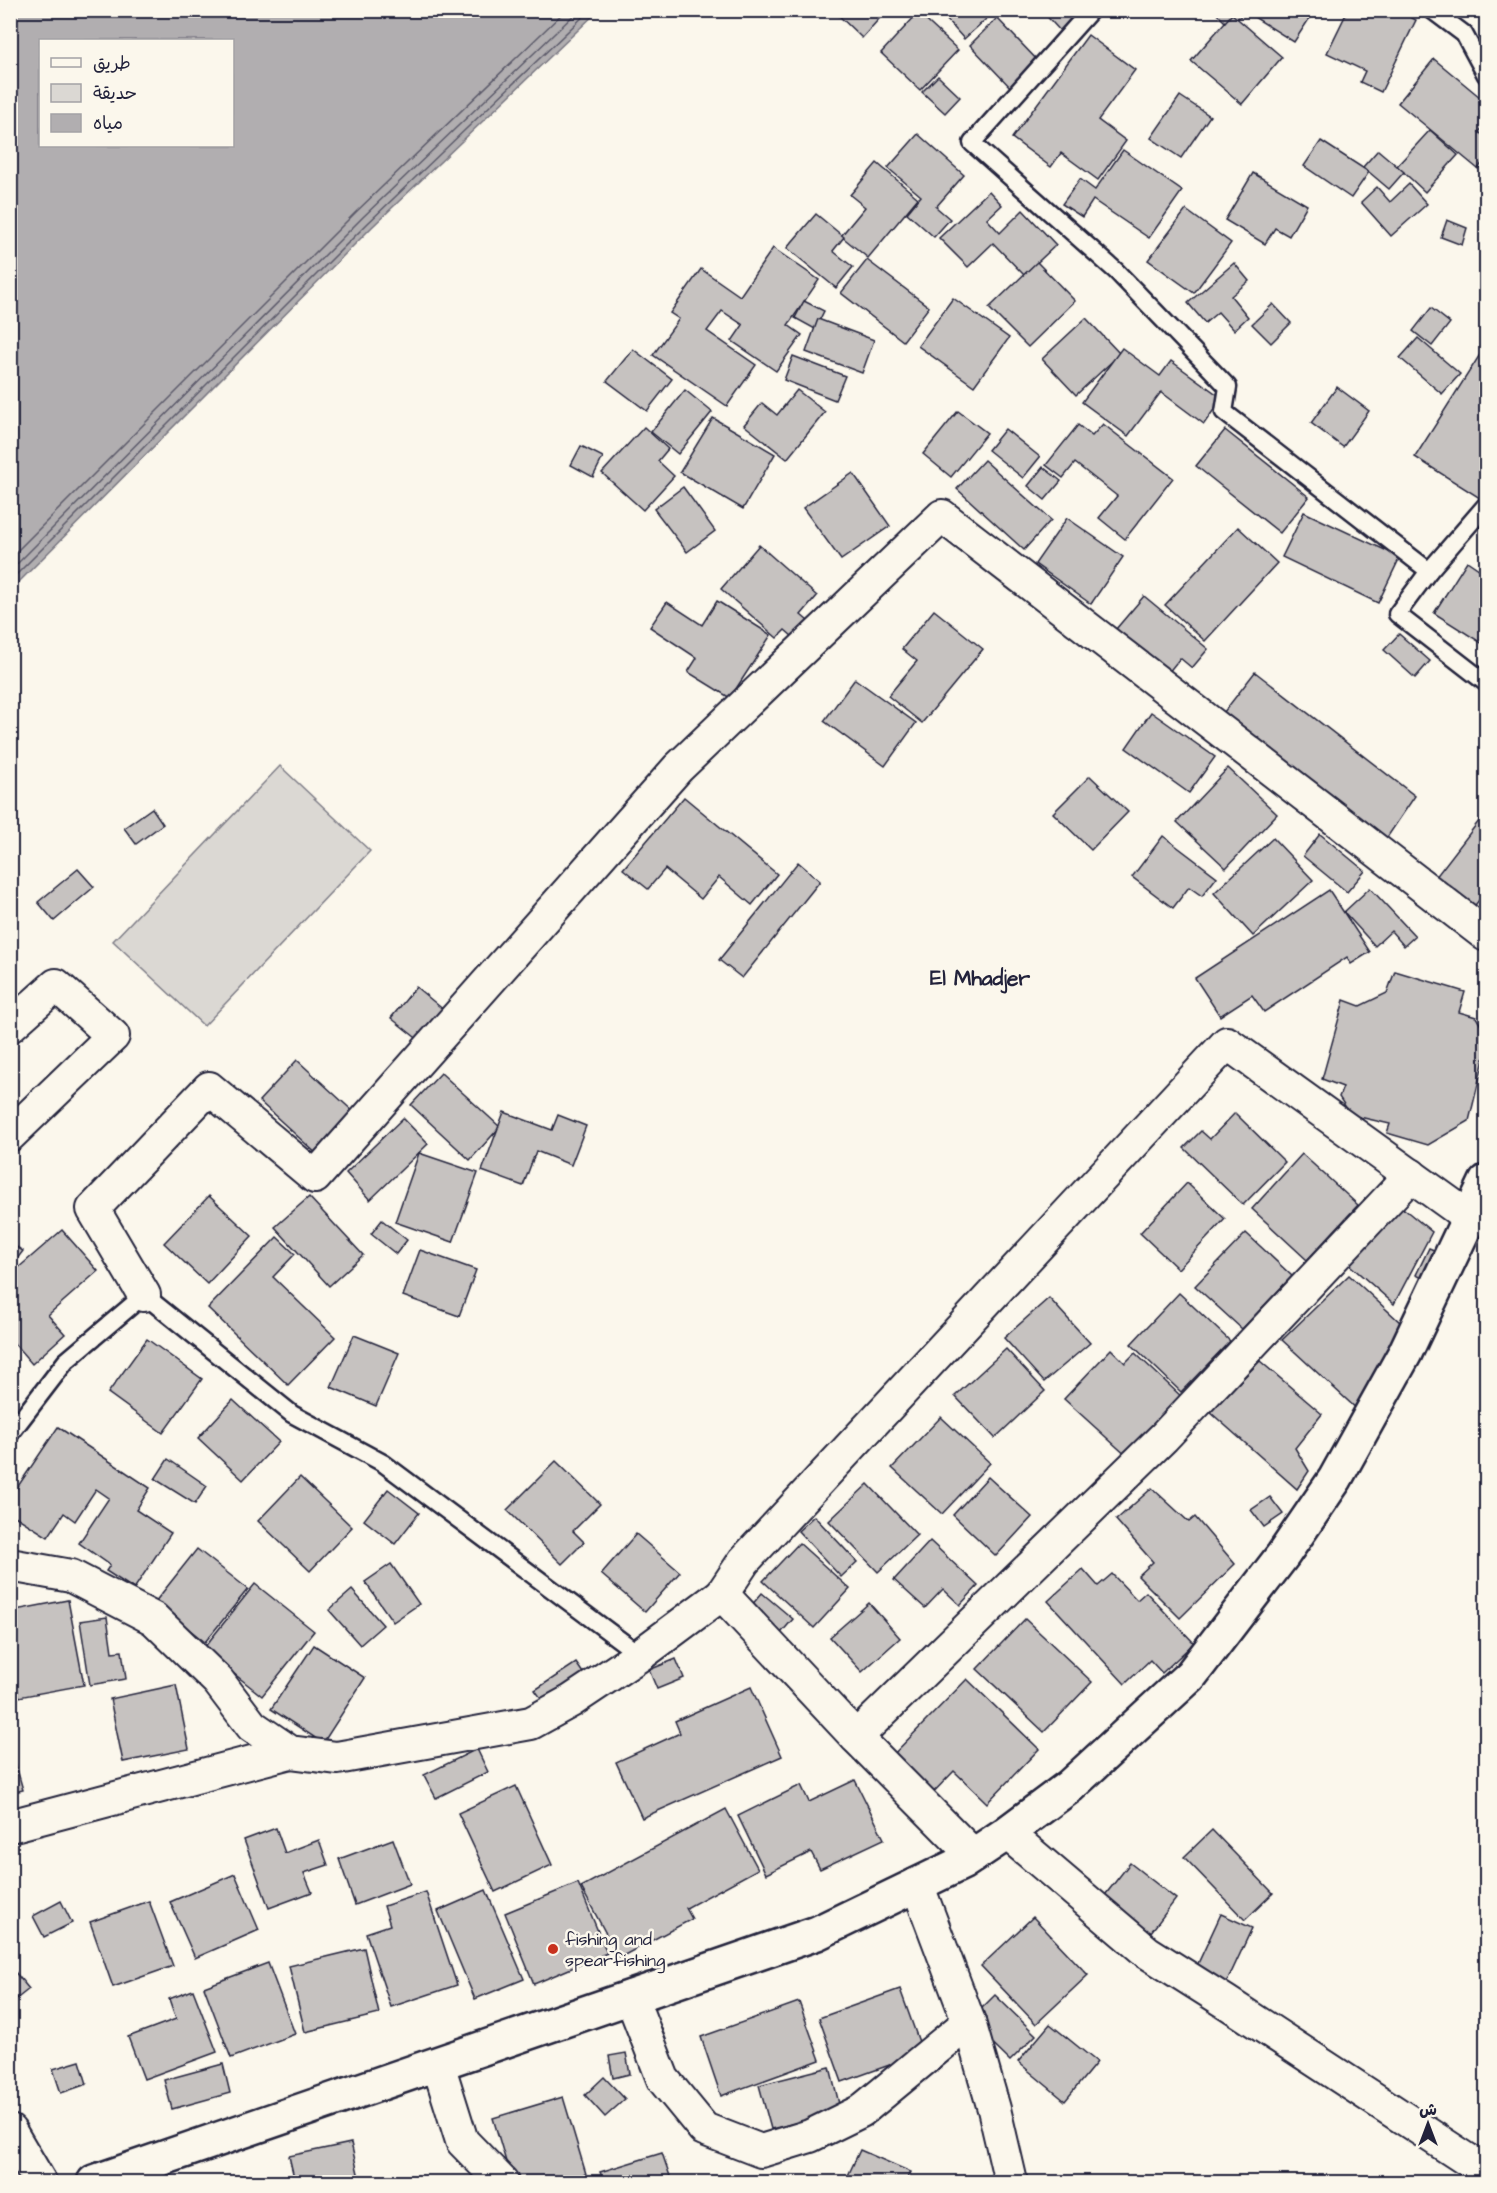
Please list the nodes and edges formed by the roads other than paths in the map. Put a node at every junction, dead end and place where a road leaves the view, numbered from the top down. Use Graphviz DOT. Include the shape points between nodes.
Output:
graph roads {
  1 [pos="1091,10"];
  2 [pos="1432,10"];
  3 [pos="1486,75"];
  4 [pos="1486,505"];
  5 [pos="1429,571"];
  6 [pos="1486,683"];
  7 [pos="1486,934"];
  8 [pos="10,1026"];
  9 [pos="10,1135"];
  10 [pos="1411,1175"];
  11 [pos="1486,1182"];
  12 [pos="1470,1218"];
  13 [pos="144,1294"];
  14 [pos="10,1434"];
  15 [pos="10,1565"];
  16 [pos="722,1594"];
  17 [pos="640,1655"];
  18 [pos="856,1737"];
  19 [pos="290,1752"];
  20 [pos="10,1826"];
  21 [pos="1007,1833"];
  22 [pos="974,1856"];
  23 [pos="917,1884"];
  24 [pos="631,1997"];
  25 [pos="969,2022"];
  26 [pos="438,2064"];
  27 [pos="10,2131"];
  28 [pos="1486,2172"];
  29 [pos="40,2182"];
  30 [pos="93,2182"];
  31 [pos="502,2182"];
  32 [pos="1011,2182"];
  1 -- 5 [label="lane" via="972,143 1116,271 1228,387 1224,412"];
  2 -- 3 [label="lane" via="1464,34"];
  4 -- 5 [label="lane"];
  5 -- 6 [label="lane" via="1397,614"];
  7 -- 13 [label="street" via="942,516 678,768 315,1177 209,1088 93,1209"];
  8 -- 9 [label="street" via="56,985 113,1036"];
  10 -- 12 [label="street"];
  10 -- 16 [label="street" via="1227,1043 744,1561"];
  10 -- 18 [label="street" via="1164,1437"];
  11 -- 12 [label="main road"];
  12 -- 21 [label="main road" via="1405,1353 1359,1437 1283,1555 1191,1675 1070,1786"];
  13 -- 14 [label="lane" via="66,1361"];
  13 -- 17 [label="lane" via="292,1414 382,1463"];
  15 -- 19 [label="street" via="71,1576 154,1619 218,1681 252,1726"];
  16 -- 17 [label="street"];
  16 -- 18 [label="street"];
  17 -- 19 [label="street" via="572,1701 531,1723 337,1758"];
  18 -- 22 [label="street"];
  19 -- 20 [label="street"];
  21 -- 22 [label="main road"];
  21 -- 28 [label="street" via="1147,1952"];
  22 -- 23 [label="main road"];
  23 -- 24 [label="main road" via="817,1933"];
  23 -- 25 [label="street"];
  24 -- 25 [label="street" via="663,2079 704,2129 761,2151 810,2136 861,2111"];
  24 -- 26 [label="main road"];
  25 -- 32 [label="street"];
  26 -- 30 [label="main road"];
  26 -- 31 [label="street" via="462,2141"];
  27 -- 29 [label="street"];
}
